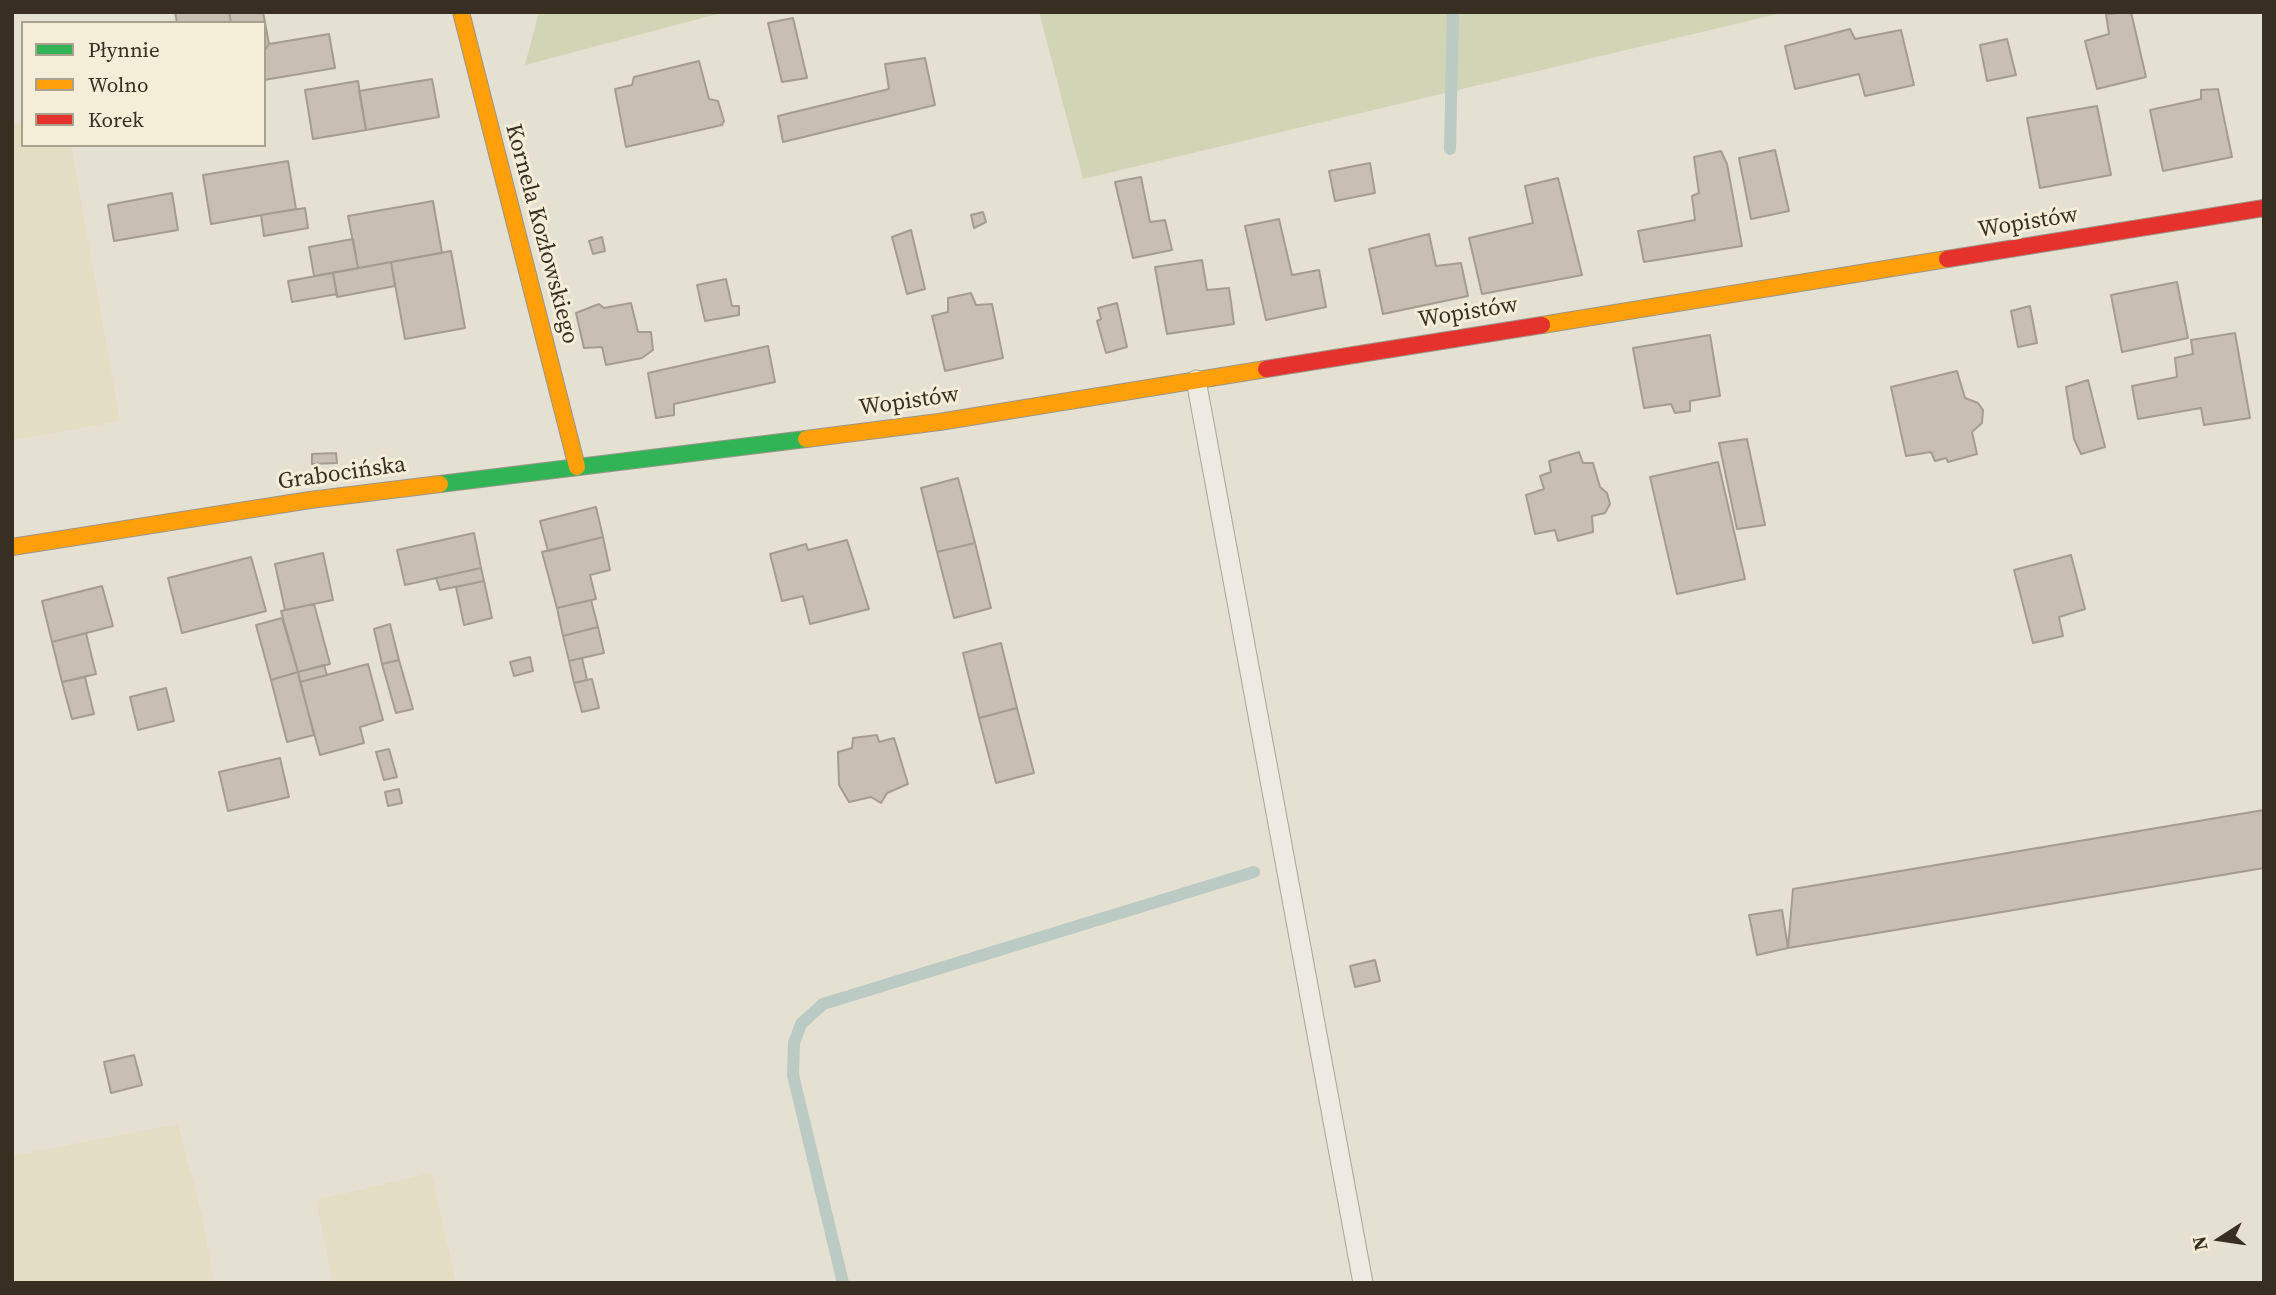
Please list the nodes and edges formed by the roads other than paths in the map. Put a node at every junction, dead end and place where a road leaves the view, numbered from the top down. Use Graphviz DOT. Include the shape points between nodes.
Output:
graph roads {
  1 [pos="461,12"];
  2 [pos="2264,208"];
  3 [pos="1196,380"];
  4 [pos="679,455"];
  5 [pos="578,467"];
  6 [pos="12,547"];
  7 [pos="1363,1283"];
  1 -- 5 [label="street, Kornela Kozłowskiego"];
  2 -- 3 [label="street, Wopistów"];
  3 -- 4 [label="street, Wopistów" via="939,422"];
  3 -- 7 [label="lane"];
  4 -- 5 [label="street, Grabocińska"];
  5 -- 6 [label="street, Grabocińska" via="310,500"];
}
